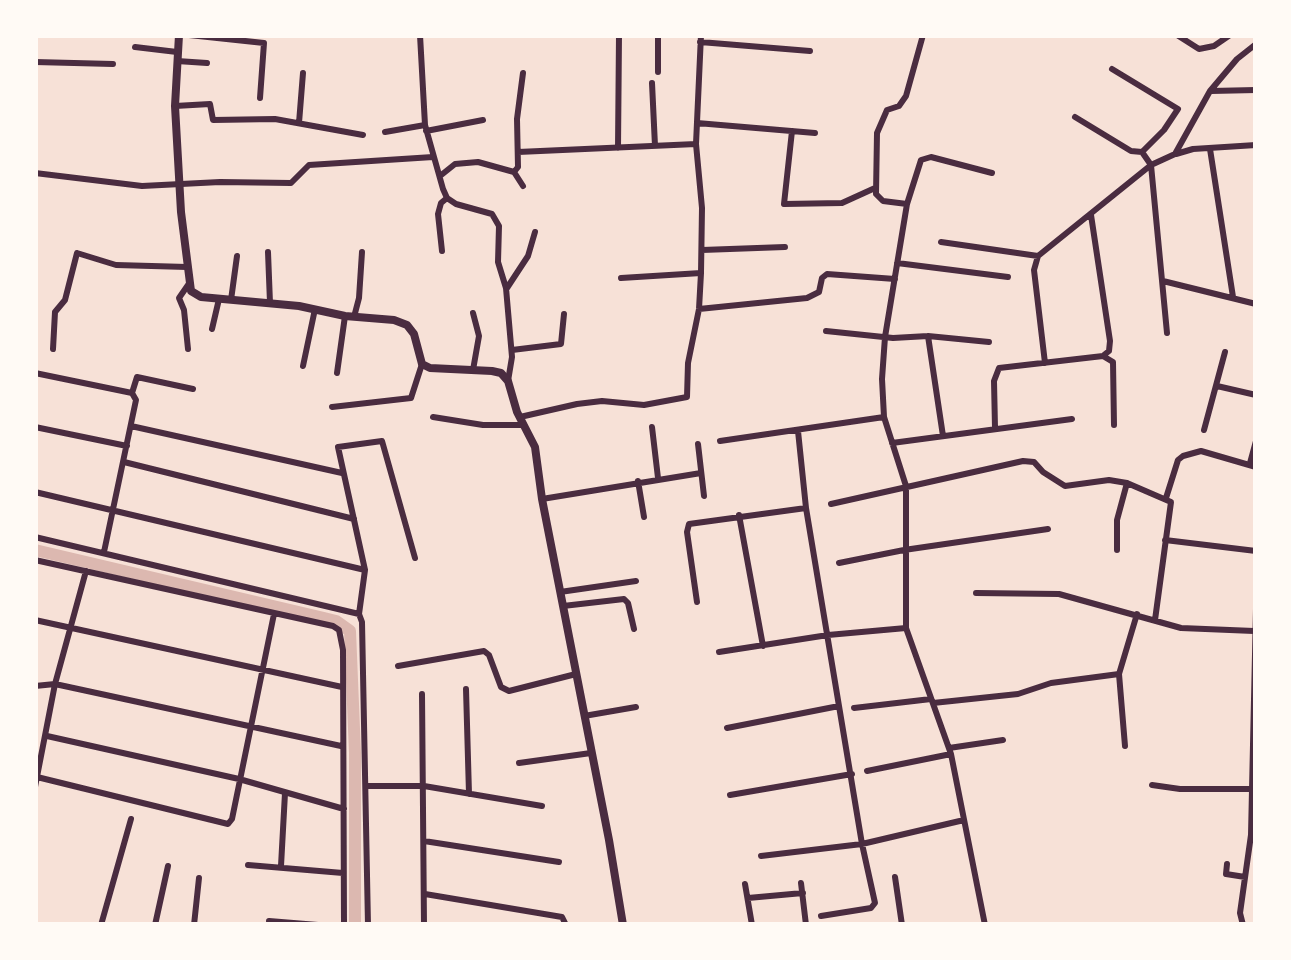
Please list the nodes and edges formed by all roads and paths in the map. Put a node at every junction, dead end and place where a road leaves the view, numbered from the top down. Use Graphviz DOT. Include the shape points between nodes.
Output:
graph roads {
  1 [pos="179,35"];
  2 [pos="189,35"];
  3 [pos="420,35"];
  4 [pos="619,35"];
  5 [pos="658,35"];
  6 [pos="923,35"];
  7 [pos="1177,35"];
  8 [pos="1230,35"];
  9 [pos="701,38"];
  10 [pos="1256,44"];
  11 [pos="135,47"];
  12 [pos="810,50"];
  13 [pos="177,56"];
  14 [pos="35,62"];
  15 [pos="207,63"];
  16 [pos="113,64"];
  17 [pos="1112,68"];
  18 [pos="524,72"];
  19 [pos="658,72"];
  20 [pos="303,73"];
  21 [pos="652,83"];
  22 [pos="1256,90"];
  23 [pos="1210,91"];
  24 [pos="260,98"];
  25 [pos="175,106"];
  26 [pos="1075,117"];
  27 [pos="483,120"];
  28 [pos="298,123"];
  29 [pos="697,124"];
  30 [pos="426,128"];
  31 [pos="792,131"];
  32 [pos="385,132"];
  33 [pos="815,133"];
  34 [pos="363,134"];
  35 [pos="696,144"];
  36 [pos="1256,145"];
  37 [pos="655,146"];
  38 [pos="618,148"];
  39 [pos="1210,149"];
  40 [pos="518,152"];
  41 [pos="1174,154"];
  42 [pos="432,158"];
  43 [pos="1146,158"];
  44 [pos="514,172"];
  45 [pos="35,173"];
  46 [pos="992,173"];
  47 [pos="440,176"];
  48 [pos="179,186"];
  49 [pos="523,186"];
  50 [pos="874,188"];
  51 [pos="447,198"];
  52 [pos="907,204"];
  53 [pos="1091,214"];
  54 [pos="535,232"];
  55 [pos="941,242"];
  56 [pos="785,247"];
  57 [pos="702,250"];
  58 [pos="442,251"];
  59 [pos="268,252"];
  60 [pos="362,252"];
  61 [pos="237,256"];
  62 [pos="1038,256"];
  63 [pos="897,263"];
  64 [pos="187,267"];
  65 [pos="701,272"];
  66 [pos="1008,277"];
  67 [pos="620,278"];
  68 [pos="895,279"];
  69 [pos="1162,281"];
  70 [pos="188,285"];
  71 [pos="506,288"];
  72 [pos="1233,298"];
  73 [pos="219,299"];
  74 [pos="231,300"];
  75 [pos="270,302"];
  76 [pos="1256,304"];
  77 [pos="315,309"];
  78 [pos="699,309"];
  79 [pos="474,314"];
  80 [pos="564,314"];
  81 [pos="350,317"];
  82 [pos="212,328"];
  83 [pos="826,332"];
  84 [pos="1167,333"];
  85 [pos="928,336"];
  86 [pos="884,337"];
  87 [pos="989,342"];
  88 [pos="53,349"];
  89 [pos="188,349"];
  90 [pos="512,350"];
  91 [pos="1225,352"];
  92 [pos="1103,356"];
  93 [pos="1045,363"];
  94 [pos="422,364"];
  95 [pos="303,366"];
  96 [pos="473,370"];
  97 [pos="35,372"];
  98 [pos="337,373"];
  99 [pos="508,382"];
  100 [pos="1217,386"];
  101 [pos="192,389"];
  102 [pos="132,393"];
  103 [pos="1256,395"];
  104 [pos="332,406"];
  105 [pos="433,418"];
  106 [pos="884,418"];
  107 [pos="1072,419"];
  108 [pos="522,421"];
  109 [pos="1114,425"];
  110 [pos="131,426"];
  111 [pos="35,427"];
  112 [pos="652,427"];
  113 [pos="995,428"];
  114 [pos="1204,430"];
  115 [pos="798,431"];
  116 [pos="943,436"];
  117 [pos="720,440"];
  118 [pos="1256,440"];
  119 [pos="892,443"];
  120 [pos="698,444"];
  121 [pos="127,446"];
  122 [pos="124,462"];
  123 [pos="1253,465"];
  124 [pos="700,473"];
  125 [pos="343,474"];
  126 [pos="658,478"];
  127 [pos="638,481"];
  128 [pos="1128,483"];
  129 [pos="906,486"];
  130 [pos="35,492"];
  131 [pos="704,496"];
  132 [pos="1166,498"];
  133 [pos="542,499"];
  134 [pos="831,504"];
  135 [pos="806,508"];
  136 [pos="113,512"];
  137 [pos="739,516"];
  138 [pos="644,517"];
  139 [pos="354,519"];
  140 [pos="1048,529"];
  141 [pos="35,537"];
  142 [pos="1165,540"];
  143 [pos="904,550"];
  144 [pos="1116,550"];
  145 [pos="1256,550"];
  146 [pos="104,552"];
  147 [pos="415,558"];
  148 [pos="35,560"];
  149 [pos="838,564"];
  150 [pos="365,570"];
  151 [pos="86,571"];
  152 [pos="636,581"];
  153 [pos="560,592"];
  154 [pos="976,593"];
  155 [pos="697,602"];
  156 [pos="562,606"];
  157 [pos="1256,609"];
  158 [pos="274,614"];
  159 [pos="359,614"];
  160 [pos="1137,614"];
  161 [pos="35,620"];
  162 [pos="1155,620"];
  163 [pos="70,628"];
  164 [pos="906,628"];
  165 [pos="634,629"];
  166 [pos="1254,631"];
  167 [pos="828,635"];
  168 [pos="763,646"];
  169 [pos="1255,651"];
  170 [pos="719,652"];
  171 [pos="398,666"];
  172 [pos="264,669"];
  173 [pos="576,674"];
  174 [pos="1119,674"];
  175 [pos="55,684"];
  176 [pos="35,686"];
  177 [pos="342,687"];
  178 [pos="466,689"];
  179 [pos="422,694"];
  180 [pos="932,701"];
  181 [pos="636,706"];
  182 [pos="839,706"];
  183 [pos="854,708"];
  184 [pos="584,716"];
  185 [pos="251,726"];
  186 [pos="726,728"];
  187 [pos="47,736"];
  188 [pos="1003,740"];
  189 [pos="341,746"];
  190 [pos="1125,746"];
  191 [pos="950,751"];
  192 [pos="39,752"];
  193 [pos="592,754"];
  194 [pos="519,763"];
  195 [pos="867,771"];
  196 [pos="852,774"];
  197 [pos="37,778"];
  198 [pos="239,779"];
  199 [pos="370,785"];
  200 [pos="1152,785"];
  201 [pos="424,786"];
  202 [pos="35,787"];
  203 [pos="1253,789"];
  204 [pos="285,792"];
  205 [pos="469,794"];
  206 [pos="730,795"];
  207 [pos="542,806"];
  208 [pos="344,809"];
  209 [pos="132,818"];
  210 [pos="964,820"];
  211 [pos="424,841"];
  212 [pos="864,844"];
  213 [pos="761,856"];
  214 [pos="559,862"];
  215 [pos="1227,864"];
  216 [pos="248,865"];
  217 [pos="168,866"];
  218 [pos="281,866"];
  219 [pos="343,872"];
  220 [pos="895,877"];
  221 [pos="1245,877"];
  222 [pos="199,878"];
  223 [pos="802,882"];
  224 [pos="745,884"];
  225 [pos="802,892"];
  226 [pos="424,894"];
  227 [pos="748,898"];
  228 [pos="821,916"];
  229 [pos="269,921"];
  230 [pos="101,925"];
  231 [pos="155,925"];
  232 [pos="194,925"];
  233 [pos="318,925"];
  234 [pos="344,925"];
  235 [pos="368,925"];
  236 [pos="424,925"];
  237 [pos="566,925"];
  238 [pos="623,925"];
  239 [pos="752,925"];
  240 [pos="806,925"];
  241 [pos="902,925"];
  242 [pos="985,925"];
  243 [pos="1243,925"];
  1 -- 13 [label="street"];
  2 -- 24 [label="street" via="264,43"];
  3 -- 30 [label="street"];
  4 -- 38 [label="street"];
  5 -- 19 [label="street"];
  6 -- 50 [label="street" via="906,96 880,120"];
  7 -- 8 [label="street" via="1198,50"];
  9 -- 12 [label="street"];
  9 -- 29 [label="street"];
  10 -- 23 [label="street"];
  11 -- 13 [label="street"];
  13 -- 15 [label="street"];
  13 -- 25 [label="street"];
  14 -- 16 [label="street"];
  17 -- 43 [label="street" via="1178,109"];
  18 -- 40 [label="street"];
  20 -- 28 [label="street"];
  21 -- 37 [label="street"];
  22 -- 23 [label="street"];
  23 -- 41 [label="street"];
  25 -- 28 [label="street" via="210,104 213,120"];
  25 -- 48 [label="street"];
  26 -- 43 [label="street"];
  27 -- 30 [label="street"];
  28 -- 34 [label="street"];
  29 -- 31 [label="street"];
  29 -- 35 [label="street"];
  30 -- 32 [label="street"];
  30 -- 42 [label="street"];
  31 -- 33 [label="street"];
  31 -- 50 [label="street" via="784,204 842,203"];
  35 -- 37 [label="street"];
  35 -- 57 [label="street"];
  36 -- 39 [label="street"];
  37 -- 38 [label="street"];
  38 -- 40 [label="street"];
  39 -- 41 [label="street"];
  39 -- 72 [label="street"];
  40 -- 44 [label="street"];
  41 -- 43 [label="street"];
  42 -- 47 [label="street"];
  42 -- 48 [label="street" via="309,165 291,183"];
  43 -- 53 [label="street"];
  43 -- 69 [label="street"];
  44 -- 47 [label="street" via="478,162 455,164"];
  44 -- 49 [label="street"];
  45 -- 48 [label="street"];
  46 -- 52 [label="street" via="924,157"];
  47 -- 51 [label="street"];
  48 -- 64 [label="street"];
  50 -- 52 [label="street" via="878,199"];
  51 -- 58 [label="street" via="438,214"];
  51 -- 71 [label="street" via="497,218"];
  52 -- 63 [label="street"];
  53 -- 62 [label="street"];
  53 -- 92 [label="street" via="1110,342"];
  54 -- 71 [label="street" via="522,268"];
  55 -- 62 [label="street"];
  56 -- 57 [label="street"];
  57 -- 65 [label="street"];
  59 -- 75 [label="street"];
  60 -- 81 [label="street" via="359,298"];
  61 -- 74 [label="street"];
  62 -- 93 [label="street"];
  63 -- 66 [label="street"];
  63 -- 68 [label="street"];
  64 -- 70 [label="street"];
  64 -- 88 [label="street" via="116,266 77,253 66,300 55,312"];
  65 -- 67 [label="street"];
  65 -- 78 [label="street"];
  68 -- 78 [label="street" via="827,274 819,292 807,298"];
  68 -- 86 [label="street"];
  69 -- 72 [label="street"];
  69 -- 84 [label="street"];
  70 -- 73 [label="street" via="196,295"];
  70 -- 89 [label="street" via="180,298"];
  71 -- 90 [label="street"];
  72 -- 76 [label="street"];
  73 -- 74 [label="street"];
  73 -- 82 [label="street"];
  74 -- 75 [label="street"];
  75 -- 77 [label="street"];
  77 -- 81 [label="street"];
  77 -- 95 [label="street"];
  78 -- 108 [label="street" via="686,397 577,404"];
  79 -- 96 [label="street" via="479,336"];
  80 -- 90 [label="street" via="560,344"];
  81 -- 94 [label="street" via="407,325"];
  81 -- 98 [label="street"];
  83 -- 86 [label="street"];
  85 -- 86 [label="street"];
  85 -- 87 [label="street"];
  85 -- 116 [label="street"];
  86 -- 106 [label="street"];
  90 -- 99 [label="street"];
  91 -- 100 [label="street"];
  92 -- 93 [label="street"];
  92 -- 109 [label="street" via="1113,362"];
  93 -- 113 [label="street" via="995,372"];
  94 -- 96 [label="street"];
  94 -- 104 [label="street" via="411,398"];
  96 -- 99 [label="street" via="501,373"];
  97 -- 102 [label="street"];
  99 -- 108 [label="street"];
  100 -- 103 [label="street"];
  100 -- 114 [label="street"];
  101 -- 102 [label="street" via="137,377"];
  102 -- 110 [label="street"];
  105 -- 108 [label="street" via="483,425"];
  106 -- 115 [label="street"];
  106 -- 119 [label="street"];
  107 -- 113 [label="street"];
  108 -- 133 [label="street" via="535,447"];
  110 -- 121 [label="street"];
  110 -- 125 [label="street"];
  111 -- 121 [label="street"];
  112 -- 126 [label="street"];
  113 -- 116 [label="street"];
  115 -- 117 [label="street"];
  115 -- 135 [label="street"];
  116 -- 119 [label="street"];
  118 -- 123 [label="street"];
  119 -- 129 [label="street"];
  120 -- 124 [label="street"];
  121 -- 122 [label="street"];
  122 -- 136 [label="street"];
  122 -- 139 [label="street"];
  123 -- 132 [label="street" via="1201,451 1183,456"];
  124 -- 126 [label="street"];
  124 -- 131 [label="street"];
  125 -- 139 [label="street"];
  125 -- 147 [label="street" via="337,447 382,441"];
  126 -- 127 [label="street"];
  127 -- 133 [label="street"];
  127 -- 138 [label="street"];
  128 -- 129 [label="street" via="1065,486 1034,462 1023,462"];
  128 -- 132 [label="street"];
  128 -- 144 [label="street"];
  129 -- 134 [label="street"];
  129 -- 143 [label="street"];
  130 -- 136 [label="street"];
  132 -- 142 [label="street" via="1172,508"];
  133 -- 153 [label="street"];
  135 -- 137 [label="street"];
  135 -- 167 [label="street"];
  136 -- 146 [label="street"];
  136 -- 150 [label="street"];
  137 -- 155 [label="street" via="687,526"];
  137 -- 168 [label="street"];
  139 -- 150 [label="street"];
  140 -- 143 [label="street"];
  141 -- 146 [label="street"];
  142 -- 145 [label="street"];
  142 -- 162 [label="street"];
  143 -- 149 [label="street"];
  143 -- 164 [label="street"];
  146 -- 159 [label="street"];
  148 -- 151 [label="street"];
  150 -- 159 [label="street"];
  151 -- 158 [label="street"];
  151 -- 163 [label="street"];
  152 -- 153 [label="street"];
  153 -- 156 [label="street"];
  154 -- 160 [label="street" via="1060,594"];
  156 -- 165 [label="street" via="624,599"];
  156 -- 173 [label="street"];
  157 -- 166 [label="street"];
  158 -- 172 [label="street"];
  158 -- 177 [label="street" via="333,626 342,638"];
  159 -- 199 [label="street"];
  160 -- 162 [label="street"];
  160 -- 174 [label="street"];
  161 -- 163 [label="street"];
  162 -- 166 [label="street" via="1188,629"];
  163 -- 172 [label="street"];
  163 -- 175 [label="street"];
  164 -- 167 [label="street"];
  164 -- 180 [label="street"];
  166 -- 169 [label="street"];
  167 -- 168 [label="street"];
  167 -- 182 [label="street"];
  168 -- 170 [label="street"];
  169 -- 203 [label="street"];
  171 -- 173 [label="street" via="484,651 509,691"];
  172 -- 177 [label="street"];
  172 -- 185 [label="street"];
  173 -- 184 [label="street"];
  174 -- 180 [label="street" via="1018,694"];
  174 -- 190 [label="street"];
  175 -- 176 [label="street"];
  175 -- 185 [label="street"];
  175 -- 187 [label="street"];
  177 -- 189 [label="street"];
  178 -- 205 [label="street"];
  179 -- 201 [label="street"];
  180 -- 183 [label="street"];
  180 -- 191 [label="street"];
  181 -- 184 [label="street"];
  182 -- 186 [label="street"];
  182 -- 196 [label="street"];
  184 -- 193 [label="street"];
  185 -- 189 [label="street"];
  185 -- 198 [label="street"];
  187 -- 192 [label="street"];
  187 -- 198 [label="street"];
  188 -- 191 [label="street"];
  189 -- 208 [label="street"];
  191 -- 195 [label="street"];
  191 -- 210 [label="street"];
  192 -- 197 [label="street"];
  193 -- 194 [label="street"];
  193 -- 238 [label="street"];
  196 -- 206 [label="street"];
  196 -- 212 [label="street"];
  197 -- 198 [label="street" via="222,824 232,818"];
  197 -- 202 [label="street"];
  198 -- 204 [label="street"];
  199 -- 201 [label="street"];
  199 -- 235 [label="street"];
  200 -- 203 [label="street"];
  201 -- 205 [label="street"];
  201 -- 211 [label="street"];
  203 -- 221 [label="street"];
  204 -- 208 [label="street"];
  204 -- 218 [label="street"];
  205 -- 207 [label="street"];
  208 -- 219 [label="street"];
  209 -- 230 [label="street"];
  210 -- 212 [label="street"];
  210 -- 242 [label="street"];
  211 -- 214 [label="street"];
  211 -- 226 [label="street"];
  212 -- 213 [label="street"];
  212 -- 228 [label="street" via="875,906"];
  215 -- 221 [label="street" via="1226,874"];
  216 -- 218 [label="street"];
  217 -- 231 [label="street"];
  218 -- 219 [label="street"];
  219 -- 234 [label="street"];
  220 -- 241 [label="street"];
  221 -- 243 [label="street"];
  222 -- 232 [label="street"];
  223 -- 225 [label="street"];
  224 -- 227 [label="street"];
  225 -- 227 [label="street"];
  225 -- 240 [label="street"];
  226 -- 236 [label="street"];
  226 -- 237 [label="street" via="558,916"];
  227 -- 239 [label="street"];
  229 -- 233 [label="street"];
}
